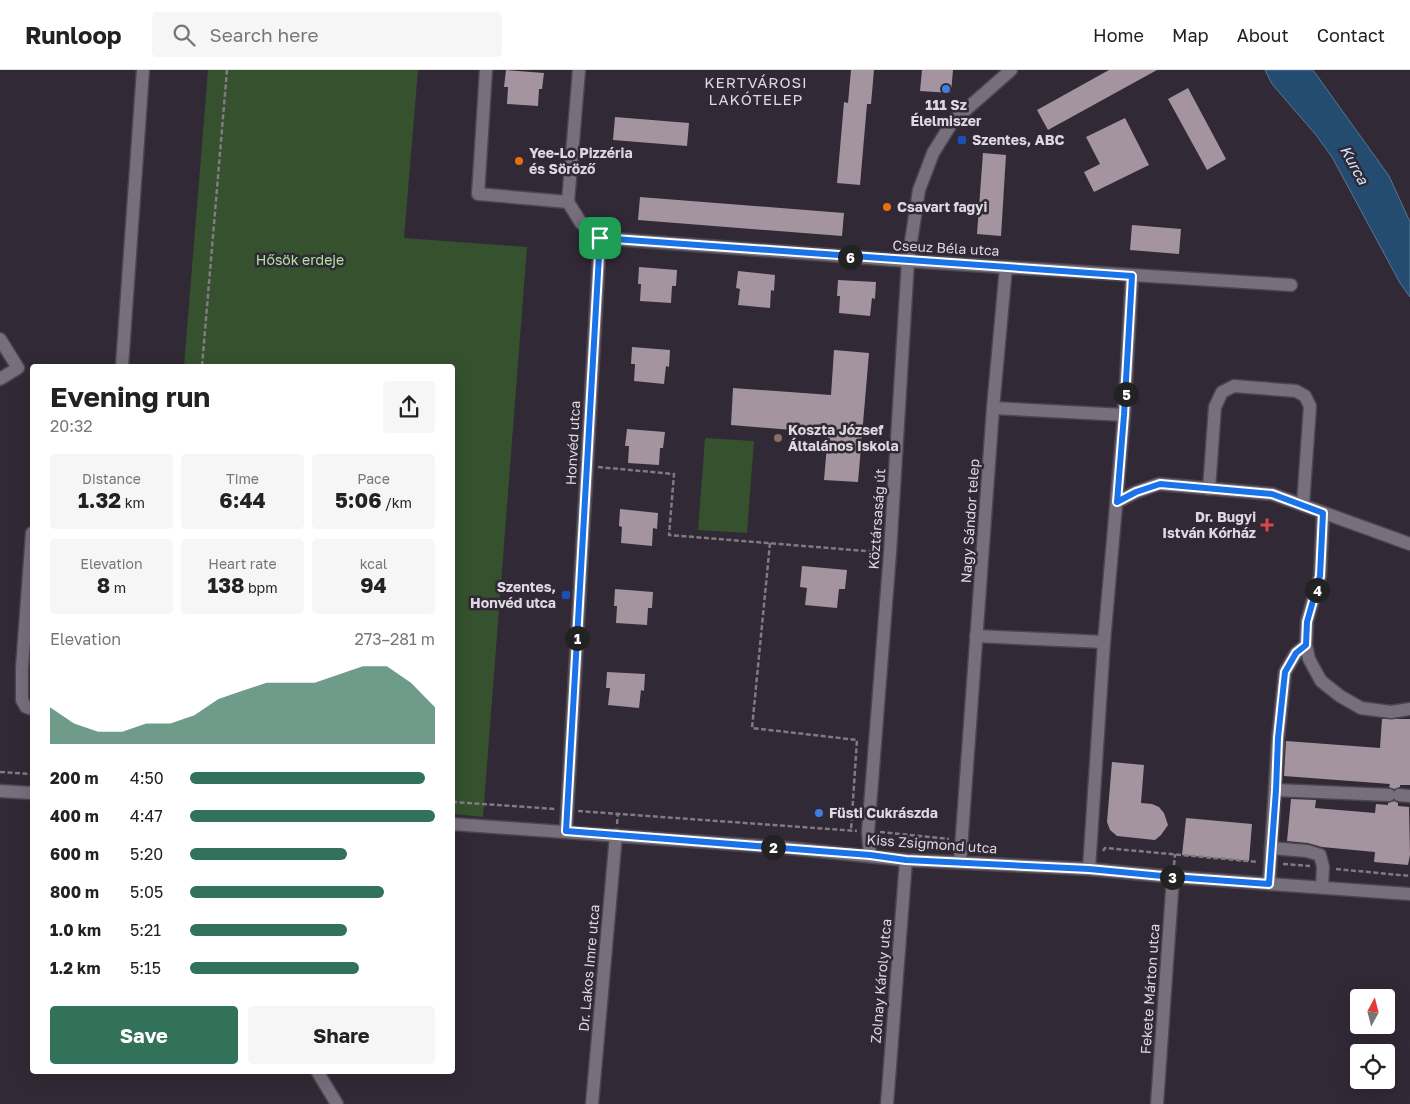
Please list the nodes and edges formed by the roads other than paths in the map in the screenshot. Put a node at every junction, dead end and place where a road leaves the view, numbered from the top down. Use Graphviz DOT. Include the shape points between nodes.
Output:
graph roads {
  1 [pos="143,70"];
  2 [pos="486,70"];
  3 [pos="579,70"];
  4 [pos="1011,70"];
  5 [pos="568,202"];
  6 [pos="600,238"];
  7 [pos="908,261"];
  8 [pos="1006,266"];
  9 [pos="1132,276"];
  10 [pos="1291,285"];
  11 [pos="0,339"];
  12 [pos="122,364"];
  13 [pos="0,378"];
  14 [pos="993,408"];
  15 [pos="1124,415"];
  16 [pos="1209,489"];
  17 [pos="1117,502"];
  18 [pos="1303,505"];
  19 [pos="1323,513"];
  20 [pos="1410,544"];
  21 [pos="30,560"];
  22 [pos="976,636"];
  23 [pos="1104,642"];
  24 [pos="1306,645"];
  25 [pos="30,708"];
  26 [pos="1410,709"];
  27 [pos="0,790"];
  28 [pos="1276,790"];
  29 [pos="30,793"];
  30 [pos="1399,795"];
  31 [pos="455,824"];
  32 [pos="566,831"];
  33 [pos="616,836"];
  34 [pos="1271,848"];
  35 [pos="870,855"];
  36 [pos="906,860"];
  37 [pos="960,862"];
  38 [pos="1089,865"];
  39 [pos="1173,877"];
  40 [pos="1269,884"];
  41 [pos="1322,887"];
  42 [pos="1410,894"];
  43 [pos="319,1074"];
  44 [pos="337,1104"];
  45 [pos="592,1104"];
  46 [pos="887,1104"];
  47 [pos="1157,1104"];
  1 -- 12 [label="street"];
  2 -- 5 [label="street" via="478,194"];
  3 -- 5 [label="street"];
  4 -- 7 [label="street, Köztársaság út" via="953,121 933,153 918,190"];
  5 -- 6 [label="street" via="582,223"];
  6 -- 7 [label="street, Cseuz Béla utca"];
  6 -- 32 [label="street, Honvéd utca"];
  7 -- 8 [label="street, Cseuz Béla utca"];
  7 -- 35 [label="street, Köztársaság út" via="868,832"];
  8 -- 9 [label="street, Cseuz Béla utca"];
  8 -- 14 [label="street, Nagy Sándor telep"];
  9 -- 10 [label="street, Cseuz Béla utca"];
  9 -- 15 [label="street"];
  11 -- 13 [label="street" via="18,368"];
  14 -- 15 [label="street"];
  14 -- 22 [label="street, Nagy Sándor telep"];
  15 -- 17 [label="street"];
  16 -- 17 [label="street" via="1160,484"];
  16 -- 18 [label="street" via="1272,494"];
  16 -- 18 [label="street" via="1215,407 1222,392 1234,386 1296,391 1305,396 1310,406"];
  17 -- 23 [label="street"];
  18 -- 19 [label="street"];
  19 -- 20 [label="street"];
  19 -- 24 [label="street" via="1320,576 1307,622"];
  21 -- 25 [label="street" via="22,700"];
  22 -- 23 [label="street"];
  22 -- 37 [label="street, Nagy Sándor telep"];
  23 -- 38 [label="street"];
  24 -- 26 [label="street" via="1321,682 1340,696 1361,708 1391,712"];
  24 -- 28 [label="street" via="1296,653 1285,672"];
  27 -- 29 [label="street"];
  28 -- 30 [label="street"];
  28 -- 34 [label="street"];
  31 -- 32 [label="street, Kiss Zsigmond utca"];
  32 -- 33 [label="street, Kiss Zsigmond utca"];
  33 -- 35 [label="street, Kiss Zsigmond utca"];
  33 -- 45 [label="street, Dr. Lakos Imre utca"];
  34 -- 40 [label="street"];
  34 -- 41 [label="street" via="1307,851 1320,856"];
  35 -- 36 [label="street, Kiss Zsigmond utca"];
  36 -- 37 [label="street, Kiss Zsigmond utca"];
  36 -- 46 [label="street, Zolnay Károly utca"];
  37 -- 38 [label="street, Kiss Zsigmond utca"];
  38 -- 39 [label="street, Kiss Zsigmond utca"];
  39 -- 40 [label="street, Kiss Zsigmond utca"];
  39 -- 47 [label="street, Fekete Márton utca"];
  40 -- 41 [label="street, Kiss Zsigmond utca"];
  41 -- 42 [label="street, Kiss Zsigmond utca"];
  43 -- 44 [label="street"];
}
